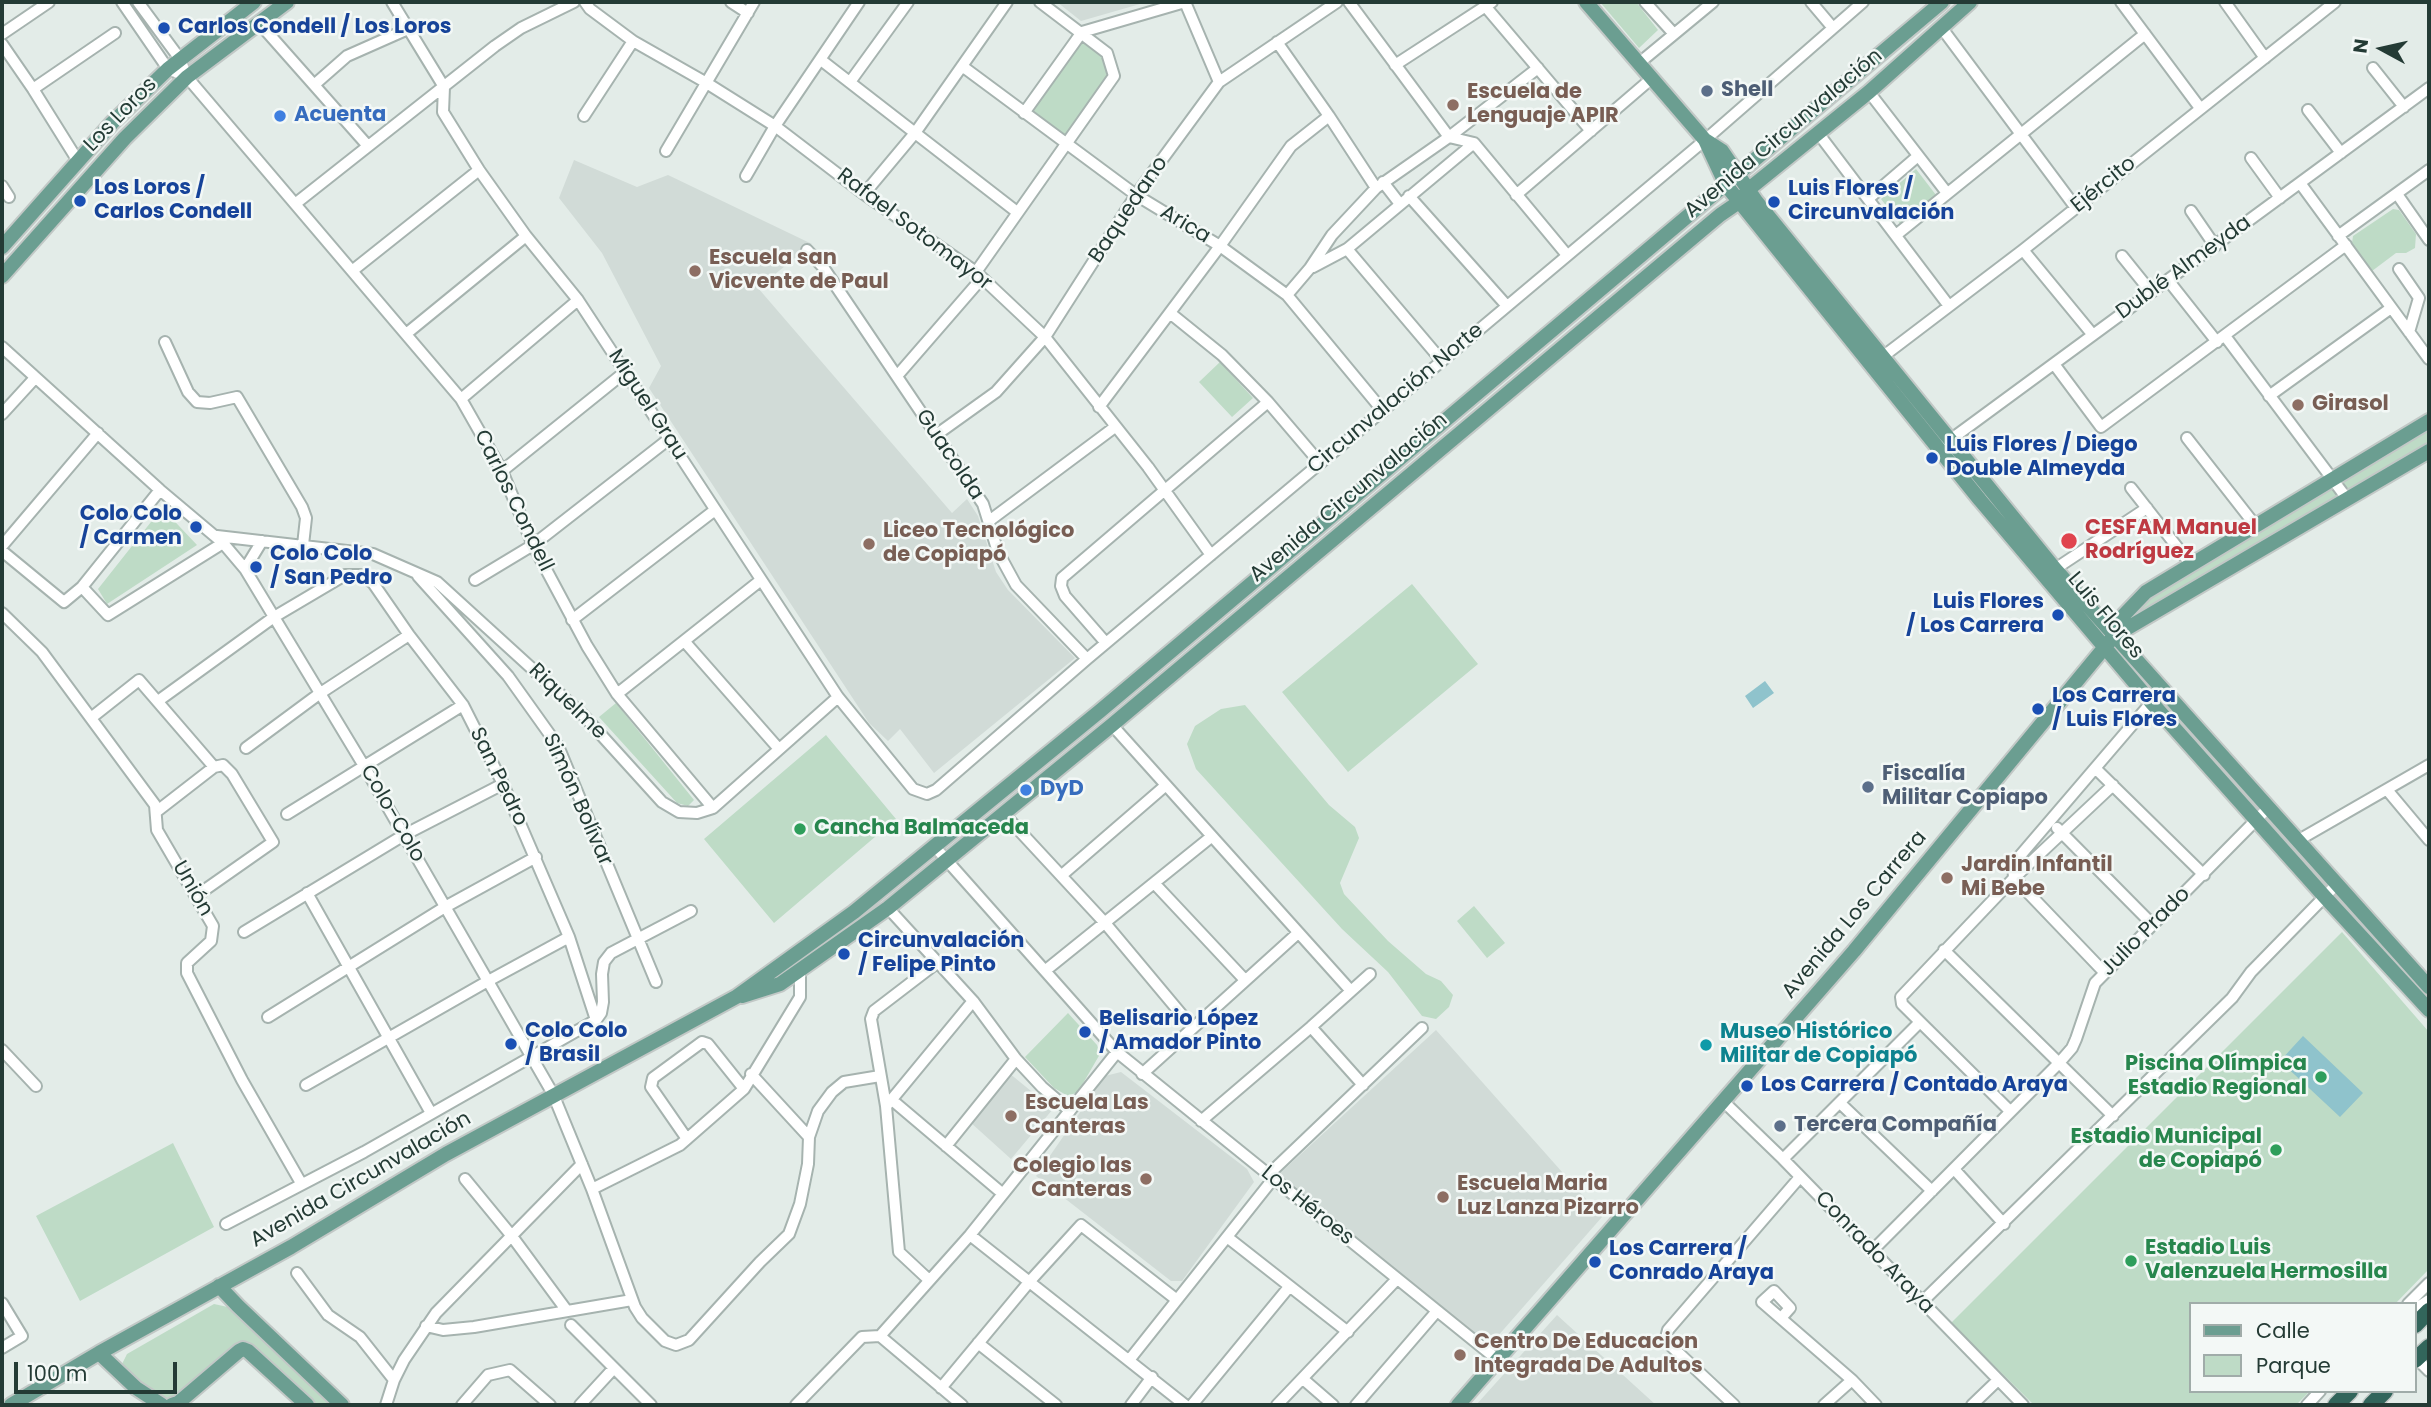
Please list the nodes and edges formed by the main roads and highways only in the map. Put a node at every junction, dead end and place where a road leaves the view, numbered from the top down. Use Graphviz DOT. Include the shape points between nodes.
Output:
graph roads {
  1 [pos="254,2"];
  2 [pos="287,2"];
  3 [pos="1586,2"];
  4 [pos="1942,2"];
  5 [pos="1970,2"];
  6 [pos="1705,140"];
  7 [pos="1739,175"];
  8 [pos="1726,185"];
  9 [pos="1749,189"];
  10 [pos="1739,202"];
  11 [pos="2,247"];
  12 [pos="2,276"];
  13 [pos="1877,361"];
  14 [pos="2429,421"];
  15 [pos="1944,444"];
  16 [pos="2429,451"];
  17 [pos="2109,642"];
  18 [pos="2429,987"];
  19 [pos="736,997"];
  20 [pos="2429,1010"];
  21 [pos="219,1286"];
  22 [pos="99,1353"];
  23 [pos="11,1405"];
  24 [pos="162,1405"];
  25 [pos="172,1405"];
  26 [pos="307,1405"];
  27 [pos="342,1405"];
  28 [pos="1458,1405"];
  1 -- 11 [label="main road, Los Loros" via="174,64 112,122"];
  2 -- 12 [label="main road, Los Loros" via="187,77 125,138"];
  3 -- 6 [label="main road"];
  4 -- 7 [label="main road, Avenida Circunvalación"];
  5 -- 9 [label="main road, Avenida Circunvalación"];
  6 -- 7 [label="main road, Luis Flores" via="1722,151"];
  6 -- 8 [label="main road, Luis Flores"];
  7 -- 8 [label="main road, Avenida Circunvalación"];
  7 -- 9 [label="main road, Luis Flores"];
  8 -- 10 [label="main road, Luis Flores"];
  8 -- 19 [label="main road, Avenida Circunvalación" via="935,847 864,905"];
  9 -- 10 [label="main road, Avenida Circunvalación"];
  9 -- 13 [label="main road, Luis Flores"];
  10 -- 13 [label="main road, Luis Flores"];
  10 -- 19 [label="main road, Avenida Circunvalación" via="888,908 800,972 769,988"];
  13 -- 15 [label="main road, Luis Flores"];
  14 -- 17 [label="main road, Avenida Los Carrera" via="2146,592 2121,618"];
  15 -- 17 [label="main road, Luis Flores"];
  15 -- 17 [label="main road, Luis Flores" via="2055,569"];
  16 -- 17 [label="main road, Avenida Los Carrera"];
  17 -- 18 [label="main road, Luis Flores" via="2163,691"];
  17 -- 20 [label="main road, Luis Flores" via="2151,702"];
  17 -- 28 [label="main road, Avenida Los Carrera" via="1880,920"];
  19 -- 21 [label="main road, Avenida Circunvalación" via="553,1094"];
  21 -- 22 [label="main road, Avenida Circunvalación"];
  21 -- 27 [label="main road"];
  22 -- 23 [label="main road, Avenida Circunvalación"];
  22 -- 24 [label="main road"];
  25 -- 26 [label="main road" via="243,1349"];
}
